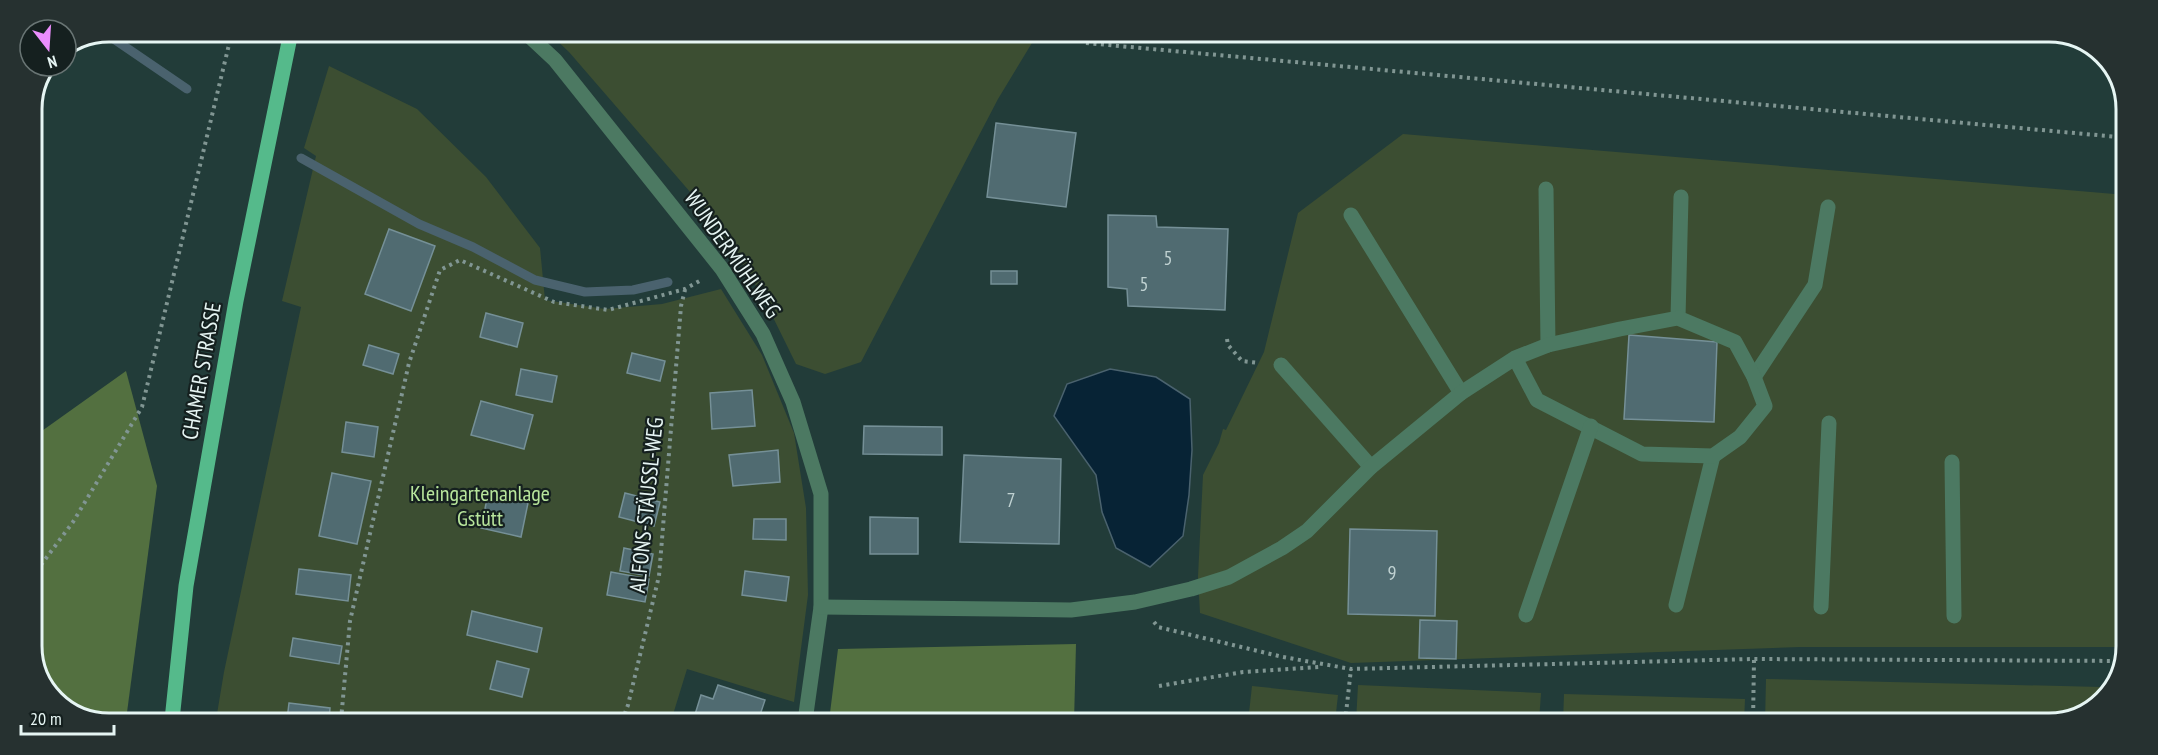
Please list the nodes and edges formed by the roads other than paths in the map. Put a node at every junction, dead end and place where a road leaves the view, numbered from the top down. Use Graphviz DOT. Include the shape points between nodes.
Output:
graph roads {
  1 [pos="289,42"];
  2 [pos="536,42"];
  3 [pos="1546,189"];
  4 [pos="1681,197"];
  5 [pos="1828,207"];
  6 [pos="1351,215"];
  7 [pos="1678,318"];
  8 [pos="1548,345"];
  9 [pos="1515,358"];
  10 [pos="1281,365"];
  11 [pos="1754,377"];
  12 [pos="1461,393"];
  13 [pos="1829,423"];
  14 [pos="1591,426"];
  15 [pos="1713,456"];
  16 [pos="1952,462"];
  17 [pos="1371,466"];
  18 [pos="1676,605"];
  19 [pos="821,607"];
  20 [pos="1821,607"];
  21 [pos="1526,615"];
  22 [pos="1954,616"];
  23 [pos="173,713"];
  24 [pos="806,713"];
  1 -- 23 [label="main road, CHAMER STRASSE" via="236,301 190,563"];
  2 -- 19 [label="street, WUNDERMÜHLWEG" via="555,60 722,269 762,334 793,402 821,494"];
  3 -- 8 [label="street"];
  4 -- 7 [label="street"];
  5 -- 11 [label="street" via="1815,285"];
  6 -- 12 [label="street"];
  7 -- 8 [label="street"];
  7 -- 11 [label="street" via="1735,342"];
  8 -- 9 [label="street"];
  9 -- 12 [label="street"];
  9 -- 14 [label="street" via="1537,400"];
  10 -- 17 [label="street"];
  11 -- 15 [label="street" via="1765,406 1740,437"];
  12 -- 17 [label="street"];
  13 -- 20 [label="street"];
  14 -- 15 [label="street" via="1642,453"];
  14 -- 21 [label="street"];
  15 -- 18 [label="street"];
  16 -- 22 [label="street"];
  17 -- 19 [label="street" via="1307,531 1229,577 1191,589 1135,602 1071,610"];
  19 -- 24 [label="street, WUNDERMÜHLWEG"];
}
